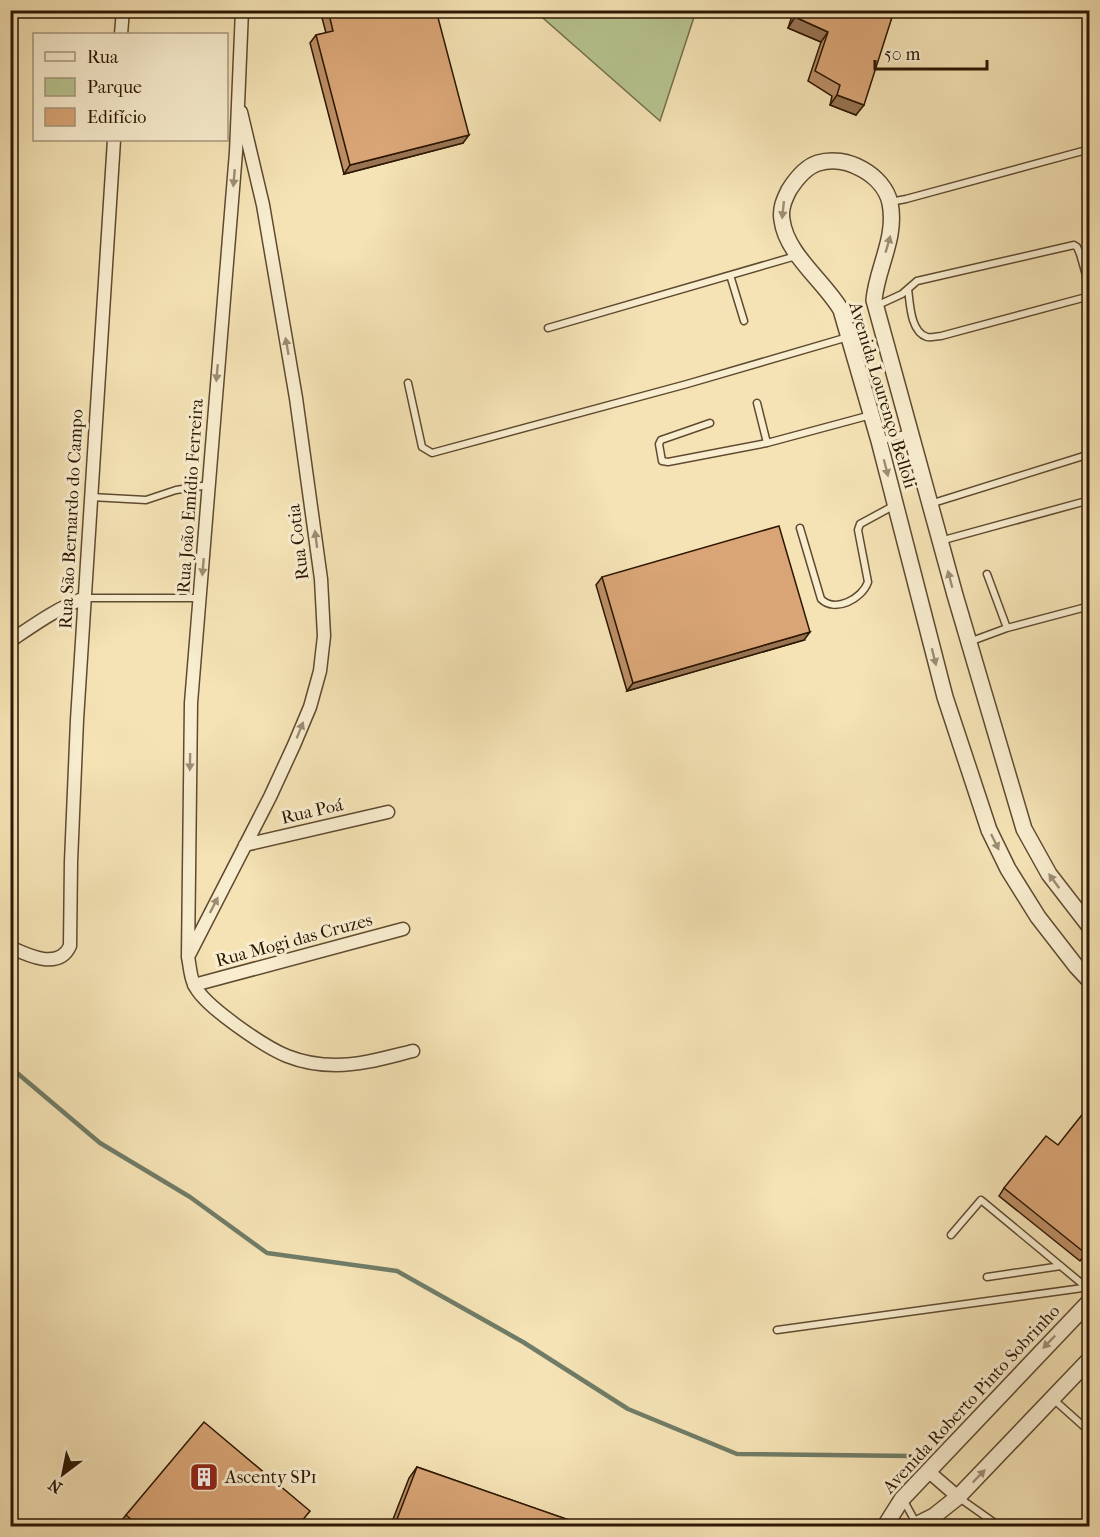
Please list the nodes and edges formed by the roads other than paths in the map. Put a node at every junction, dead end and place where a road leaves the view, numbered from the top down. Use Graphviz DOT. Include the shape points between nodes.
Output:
graph roads {
  1 [pos="123,10"];
  2 [pos="242,10"];
  3 [pos="121,33"];
  4 [pos="238,99"];
  5 [pos="114,141"];
  6 [pos="1089,149"];
  7 [pos="890,202"];
  8 [pos="1089,252"];
  9 [pos="1080,254"];
  10 [pos="798,255"];
  11 [pos="730,275"];
  12 [pos="908,289"];
  13 [pos="1089,289"];
  14 [pos="1089,296"];
  15 [pos="875,306"];
  16 [pos="744,321"];
  17 [pos="548,328"];
  18 [pos="849,337"];
  19 [pos="408,383"];
  20 [pos="757,403"];
  21 [pos="872,415"];
  22 [pos="710,423"];
  23 [pos="910,432"];
  24 [pos="879,441"];
  25 [pos="767,443"];
  26 [pos="1089,454"];
  27 [pos="209,484"];
  28 [pos="91,497"];
  29 [pos="1089,500"];
  30 [pos="930,504"];
  31 [pos="896,505"];
  32 [pos="800,528"];
  33 [pos="940,541"];
  34 [pos="987,574"];
  35 [pos="85,598"];
  36 [pos="200,598"];
  37 [pos="1089,606"];
  38 [pos="1007,628"];
  39 [pos="10,641"];
  40 [pos="969,643"];
  41 [pos="388,812"];
  42 [pos="245,845"];
  43 [pos="1089,927"];
  44 [pos="403,929"];
  45 [pos="10,947"];
  46 [pos="188,957"];
  47 [pos="1089,981"];
  48 [pos="194,985"];
  49 [pos="413,1051"];
  50 [pos="951,1235"];
  51 [pos="1060,1266"];
  52 [pos="987,1277"];
  53 [pos="1088,1292"];
  54 [pos="777,1330"];
  55 [pos="1089,1359"];
  56 [pos="1052,1398"];
  57 [pos="1089,1432"];
  58 [pos="928,1471"];
  59 [pos="958,1497"];
  60 [pos="902,1499"];
  61 [pos="917,1526"];
  62 [pos="885,1527"];
  63 [pos="999,1527"];
  1 -- 3 [label="street"];
  2 -- 4 [label="street, Rua João Emídio Ferreira"];
  4 -- 27 [label="street, Rua João Emídio Ferreira, one-way"];
  42 -- 4 [label="street, Rua Cotia, one-way" via="310,707 324,636 320,568 296,398 263,205"];
  5 -- 28 [label="street, Rua São Bernardo do Campo"];
  6 -- 7 [label="lane"];
  7 -- 10 [label="street, Avenida Lourenço Belloli, one-way" via="872,174 850,165 835,161 805,170 782,202 787,240"];
  15 -- 7 [label="street, Avenida Lourenço Belloli, one-way" via="875,286 893,228"];
  8 -- 9 [label="lane"];
  9 -- 12 [label="lane" via="1074,245 917,281"];
  9 -- 13 [label="lane"];
  10 -- 11 [label="lane"];
  10 -- 18 [label="street, Avenida Lourenço Belloli" via="834,298"];
  11 -- 16 [label="lane"];
  11 -- 17 [label="lane"];
  12 -- 14 [label="lane" via="914,323 926,337"];
  12 -- 15 [label="lane"];
  15 -- 23 [label="street, Avenida Lourenço Belloli"];
  18 -- 19 [label="lane" via="432,453 422,447"];
  18 -- 21 [label="street, Avenida Lourenço Belloli"];
  20 -- 25 [label="lane"];
  21 -- 24 [label="street, Avenida Lourenço Belloli"];
  21 -- 25 [label="lane"];
  22 -- 25 [label="lane" via="661,440 662,460"];
  23 -- 24 [label="lane"];
  23 -- 30 [label="street, Avenida Lourenço Belloli"];
  24 -- 31 [label="street, Avenida Lourenço Belloli, one-way"];
  26 -- 30 [label="lane"];
  27 -- 28 [label="lane" via="146,500"];
  27 -- 36 [label="street, Rua João Emídio Ferreira, one-way"];
  28 -- 35 [label="street, Rua São Bernardo do Campo"];
  29 -- 33 [label="lane"];
  30 -- 33 [label="street, Avenida Lourenço Belloli"];
  31 -- 32 [label="lane" via="860,524 868,582 858,597 834,606 821,599"];
  31 -- 47 [label="street, Avenida Lourenço Belloli, one-way" via="945,698 989,830 1038,918"];
  40 -- 33 [label="street, Avenida Lourenço Belloli, one-way"];
  34 -- 38 [label="lane"];
  35 -- 36 [label="lane"];
  35 -- 39 [label="street" via="49,615"];
  35 -- 45 [label="street, Rua São Bernardo do Campo" via="70,946 58,959 45,960"];
  36 -- 46 [label="street, Rua João Emídio Ferreira, one-way" via="191,703"];
  37 -- 38 [label="lane"];
  38 -- 40 [label="lane"];
  43 -- 40 [label="street, Avenida Lourenço Belloli, one-way" via="1049,874 1024,829"];
  41 -- 42 [label="street, Rua Poá"];
  46 -- 42 [label="street, Rua Cotia, one-way"];
  44 -- 48 [label="street, Rua Mogi das Cruzes"];
  46 -- 48 [label="street, Rua João Emídio Ferreira"];
  48 -- 49 [label="street" via="205,1000 237,1025 285,1055 308,1062 336,1065"];
  50 -- 51 [label="lane" via="981,1200"];
  51 -- 52 [label="lane"];
  51 -- 53 [label="lane"];
  53 -- 54 [label="lane"];
  53 -- 58 [label="street, Avenida Roberto Pinto Sobrinho, one-way"];
  55 -- 56 [label="street"];
  56 -- 57 [label="lane"];
  59 -- 56 [label="street, one-way"];
  58 -- 59 [label="street"];
  58 -- 60 [label="street, Avenida Roberto Pinto Sobrinho"];
  59 -- 61 [label="street"];
  59 -- 63 [label="lane"];
  60 -- 61 [label="lane"];
  60 -- 62 [label="street, Avenida Roberto Pinto Sobrinho"];
}
